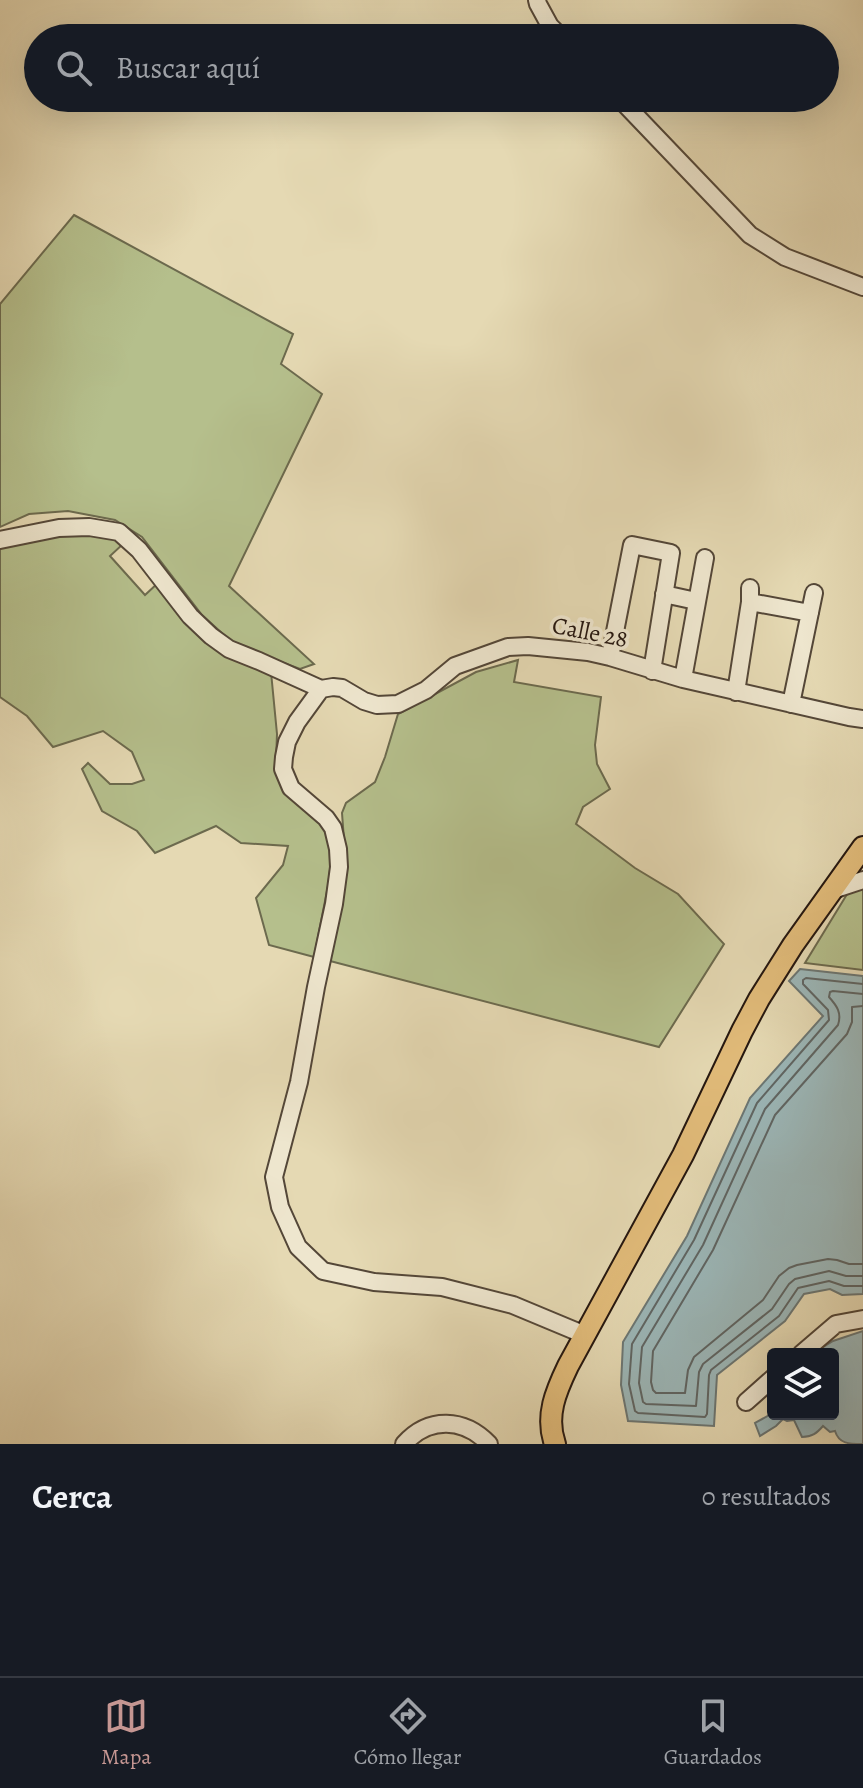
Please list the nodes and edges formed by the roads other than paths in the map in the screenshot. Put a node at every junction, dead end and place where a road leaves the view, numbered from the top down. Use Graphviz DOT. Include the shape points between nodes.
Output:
graph roads {
  1 [pos="537,0"];
  2 [pos="549,24"];
  3 [pos="632,112"];
  4 [pos="863,287"];
  5 [pos="0,540"];
  6 [pos="705,558"];
  7 [pos="814,593"];
  8 [pos="664,594"];
  9 [pos="696,601"];
  10 [pos="810,613"];
  11 [pos="610,657"];
  12 [pos="652,671"];
  13 [pos="683,679"];
  14 [pos="321,689"];
  15 [pos="736,692"];
  16 [pos="791,704"];
  17 [pos="863,719"];
  18 [pos="863,847"];
  19 [pos="863,880"];
  20 [pos="833,890"];
  21 [pos="863,1319"];
  22 [pos="585,1335"];
  23 [pos="808,1348"];
  24 [pos="767,1383"];
  25 [pos="746,1402"];
  26 [pos="404,1444"];
  27 [pos="489,1444"];
  28 [pos="555,1444"];
  1 -- 2 [label="street"];
  3 -- 4 [label="street" via="750,235 785,257"];
  5 -- 14 [label="street, Calle 28" via="59,528 119,532 211,636"];
  6 -- 9 [label="street"];
  7 -- 10 [label="street"];
  8 -- 9 [label="street"];
  8 -- 11 [label="street" via="671,553 632,545"];
  8 -- 12 [label="street"];
  9 -- 13 [label="street"];
  10 -- 15 [label="street" via="750,595"];
  10 -- 16 [label="street"];
  11 -- 12 [label="street, Calle 28"];
  11 -- 14 [label="street, Calle 28" via="508,647 455,666 398,704 377,705 342,688"];
  12 -- 13 [label="street, Calle 28"];
  13 -- 15 [label="street, Calle 28"];
  14 -- 22 [label="street" via="287,742 283,769 291,788 333,828 339,867 299,1082 274,1177 280,1207 298,1247 323,1271 374,1282 442,1287 513,1305"];
  15 -- 16 [label="street, Calle 28"];
  16 -- 17 [label="street, Calle 28"];
  18 -- 20 [label="main road"];
  19 -- 20 [label="street"];
  20 -- 22 [label="main road" via="742,1031 683,1155"];
  21 -- 23 [label="street" via="836,1324"];
  22 -- 28 [label="main road" via="552,1409"];
  24 -- 25 [label="street"];
  26 -- 27 [label="street" via="425,1427 443,1423 479,1433"];
}
